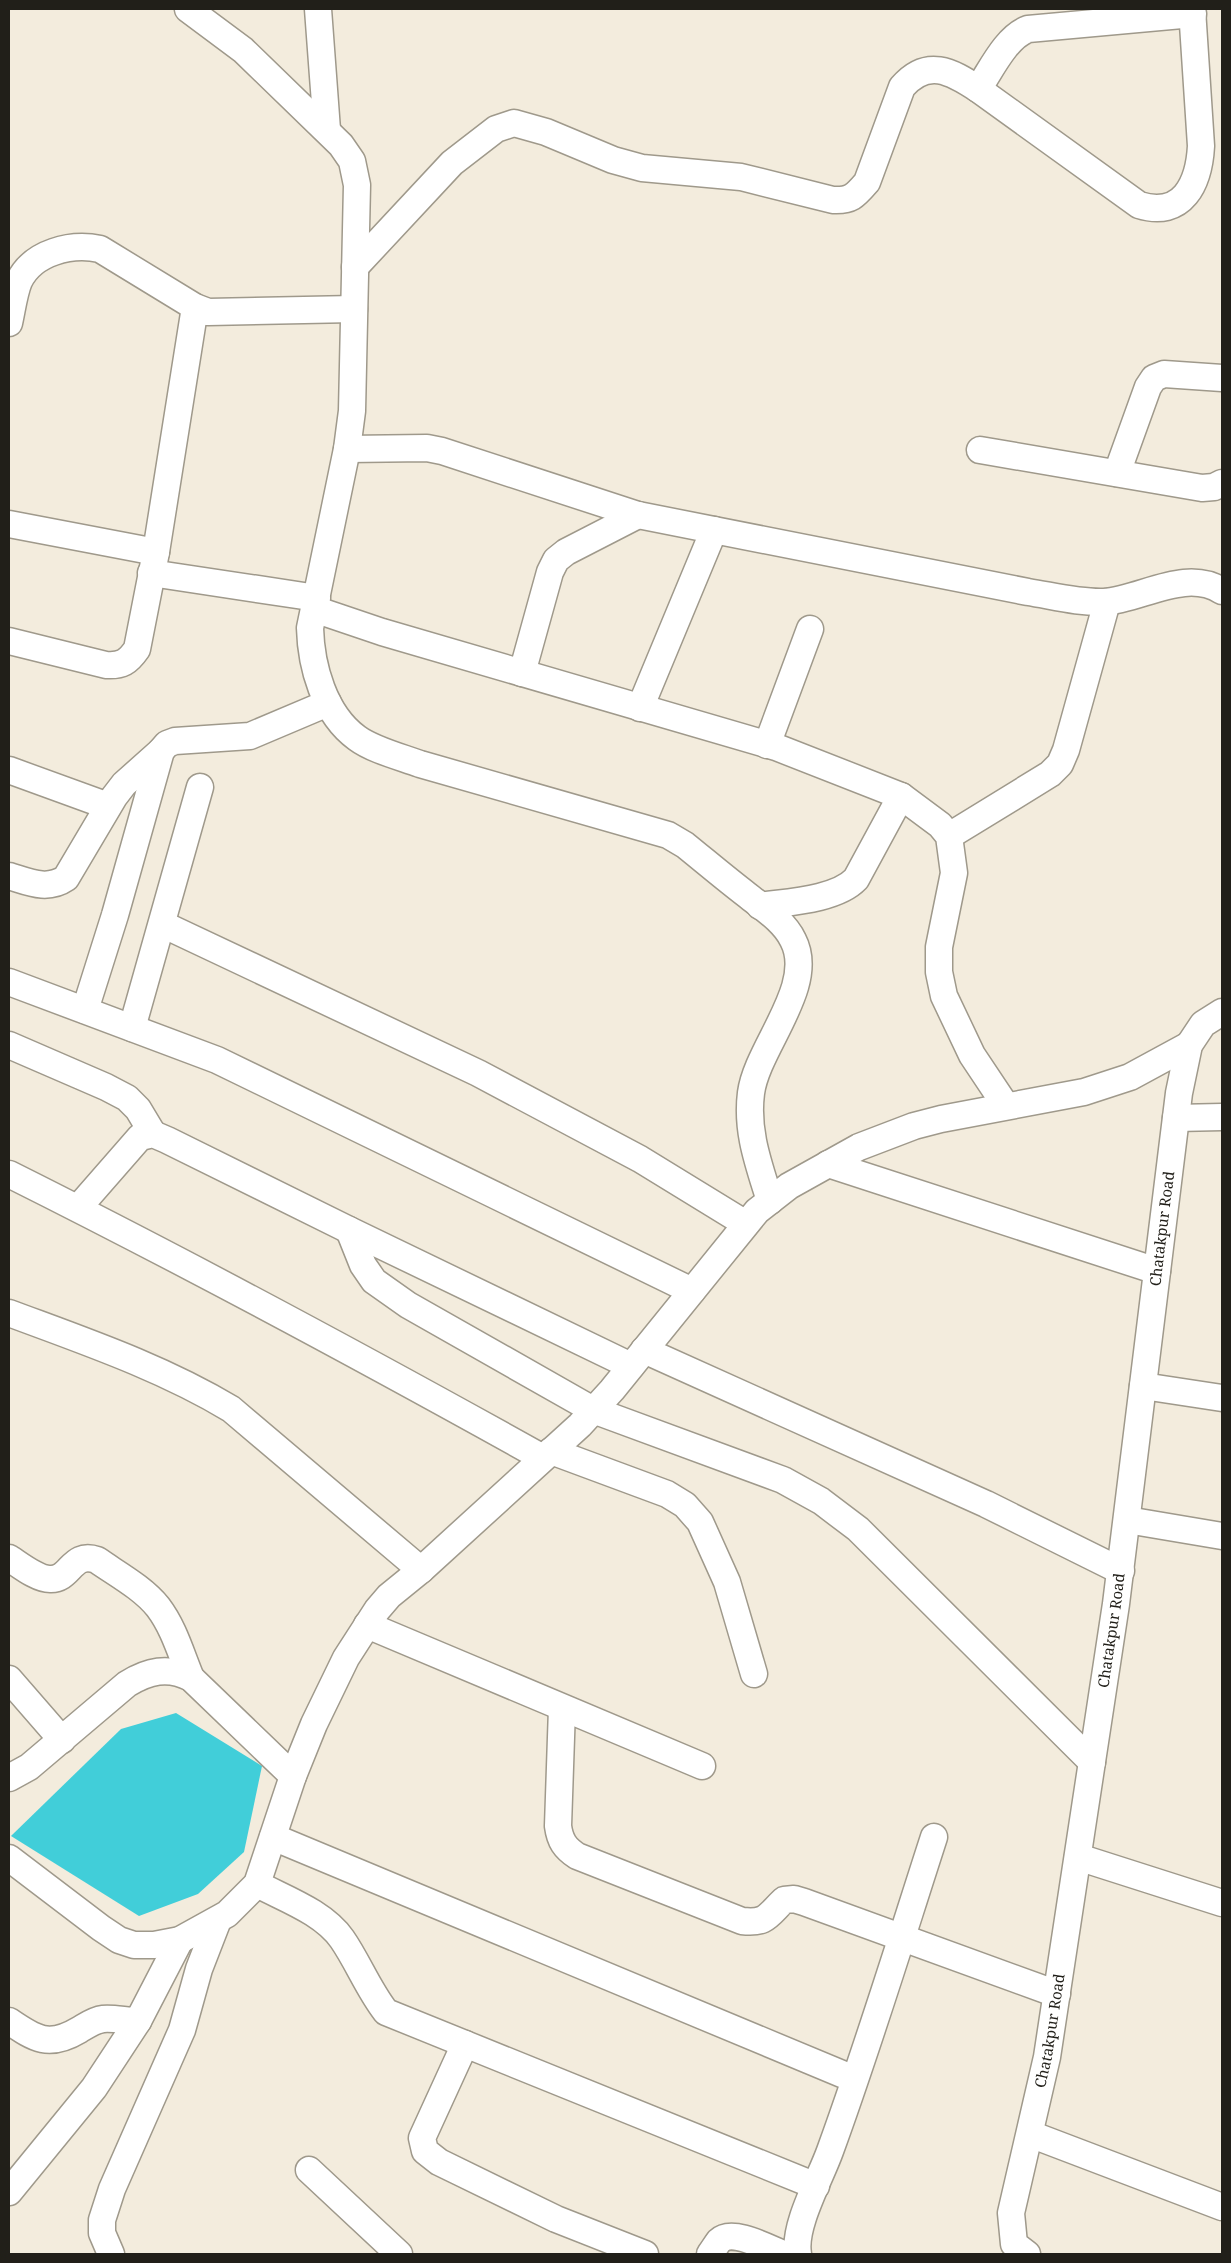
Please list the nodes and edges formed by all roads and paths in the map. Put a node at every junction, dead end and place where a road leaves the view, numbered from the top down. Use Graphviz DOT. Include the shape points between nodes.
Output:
graph roads {
  1 [pos="188,9"];
  2 [pos="318,9"];
  3 [pos="1192,11"];
  4 [pos="1044,18"];
  5 [pos="978,89"];
  6 [pos="326,130"];
  7 [pos="355,267"];
  8 [pos="195,307"];
  9 [pos="354,309"];
  10 [pos="9,323"];
  11 [pos="1222,378"];
  12 [pos="347,449"];
  13 [pos="980,450"];
  14 [pos="1117,474"];
  15 [pos="1222,482"];
  16 [pos="638,515"];
  17 [pos="9,524"];
  18 [pos="714,530"];
  19 [pos="154,563"];
  20 [pos="1222,591"];
  21 [pos="1107,602"];
  22 [pos="316,604"];
  23 [pos="810,629"];
  24 [pos="9,641"];
  25 [pos="522,673"];
  26 [pos="328,703"];
  27 [pos="640,708"];
  28 [pos="767,745"];
  29 [pos="160,751"];
  30 [pos="9,770"];
  31 [pos="200,786"];
  32 [pos="901,796"];
  33 [pos="108,806"];
  34 [pos="950,836"];
  35 [pos="9,876"];
  36 [pos="760,906"];
  37 [pos="162,924"];
  38 [pos="9,982"];
  39 [pos="85,1010"];
  40 [pos="1222,1012"];
  41 [pos="132,1028"];
  42 [pos="9,1045"];
  43 [pos="1189,1045"];
  44 [pos="1006,1106"];
  45 [pos="1222,1117"];
  46 [pos="1176,1118"];
  47 [pos="153,1134"];
  48 [pos="828,1164"];
  49 [pos="9,1174"];
  50 [pos="770,1201"];
  51 [pos="78,1208"];
  52 [pos="746,1224"];
  53 [pos="349,1230"];
  54 [pos="1158,1270"];
  55 [pos="692,1291"];
  56 [pos="9,1313"];
  57 [pos="638,1358"];
  58 [pos="1143,1386"];
  59 [pos="1222,1398"];
  60 [pos="593,1410"];
  61 [pos="547,1454"];
  62 [pos="1127,1520"];
  63 [pos="1222,1536"];
  64 [pos="9,1558"];
  65 [pos="421,1570"];
  66 [pos="1120,1571"];
  67 [pos="367,1625"];
  68 [pos="754,1674"];
  69 [pos="191,1678"];
  70 [pos="9,1679"];
  71 [pos="562,1708"];
  72 [pos="62,1740"];
  73 [pos="1092,1762"];
  74 [pos="702,1766"];
  75 [pos="293,1776"];
  76 [pos="9,1778"];
  77 [pos="273,1837"];
  78 [pos="934,1837"];
  79 [pos="1078,1857"];
  80 [pos="9,1858"];
  81 [pos="258,1884"];
  82 [pos="1222,1903"];
  83 [pos="218,1920"];
  84 [pos="901,1937"];
  85 [pos="180,1940"];
  86 [pos="1057,1994"];
  87 [pos="9,2022"];
  88 [pos="138,2022"];
  89 [pos="465,2044"];
  90 [pos="854,2079"];
  91 [pos="1030,2134"];
  92 [pos="309,2170"];
  93 [pos="816,2186"];
  94 [pos="9,2192"];
  95 [pos="1222,2207"];
  96 [pos="1011,2213"];
  97 [pos="110,2254"];
  98 [pos="399,2254"];
  99 [pos="645,2254"];
  100 [pos="710,2254"];
  101 [pos="783,2254"];
  102 [pos="798,2254"];
  103 [pos="999,2254"];
  104 [pos="1027,2254"];
  1 -- 6 [label="street" via="243,50"];
  2 -- 6 [label="street"];
  3 -- 4 [label="street"];
  3 -- 5 [label="street" via="1200,167 1194,184 1182,199 1168,207 1152,209 1139,205"];
  4 -- 5 [label="street" via="1011,40"];
  5 -- 7 [label="street" via="956,74 941,70 922,71 910,77 896,100 867,182 846,200 833,200 741,177 642,168 514,123 496,129 452,163"];
  6 -- 7 [label="street" via="341,144 352,162 357,185"];
  7 -- 9 [label="street"];
  8 -- 9 [label="street" via="208,312 228,313"];
  8 -- 10 [label="street" via="100,249 71,246 46,255 29,268 19,281"];
  8 -- 19 [label="street"];
  9 -- 12 [label="street" via="352,411"];
  11 -- 14 [label="street" via="1164,374 1154,378"];
  12 -- 16 [label="street" via="427,448 442,451"];
  12 -- 22 [label="street"];
  13 -- 14 [label="street"];
  14 -- 15 [label="street" via="1202,488"];
  16 -- 18 [label="street"];
  16 -- 25 [label="street" via="556,560"];
  17 -- 19 [label="street"];
  18 -- 21 [label="street" via="1028,592"];
  18 -- 27 [label="street"];
  19 -- 22 [label="street"];
  19 -- 24 [label="street" via="136,649 128,662 118,666 106,665"];
  20 -- 21 [label="street" via="1204,583 1190,583 1160,587"];
  21 -- 34 [label="street" via="1060,764 1050,774"];
  22 -- 25 [label="street" via="382,632"];
  22 -- 26 [label="street" via="310,628 311,646"];
  23 -- 28 [label="street"];
  25 -- 27 [label="street"];
  26 -- 29 [label="street" via="250,736 175,741"];
  26 -- 36 [label="street" via="340,723 357,738 387,752 668,835"];
  27 -- 28 [label="street"];
  28 -- 32 [label="street"];
  29 -- 33 [label="street" via="124,784"];
  29 -- 39 [label="street"];
  30 -- 33 [label="street"];
  31 -- 37 [label="street"];
  32 -- 34 [label="street"];
  32 -- 36 [label="street" via="850,886 810,898"];
  33 -- 35 [label="street" via="66,878 57,884 40,885"];
  34 -- 44 [label="street" via="954,873 938,946 938,972 944,996 972,1055"];
  36 -- 50 [label="street" via="793,939 798,954 797,978 790,1002 756,1070 751,1092 752,1143"];
  37 -- 41 [label="street"];
  37 -- 52 [label="street" via="478,1073 640,1159"];
  38 -- 39 [label="street"];
  39 -- 41 [label="street"];
  40 -- 43 [label="street, Chatakpur Road" via="1203,1024"];
  41 -- 55 [label="street" via="217,1060"];
  42 -- 47 [label="street" via="127,1098"];
  43 -- 44 [label="street" via="1130,1077 1084,1092"];
  43 -- 46 [label="street, Chatakpur Road"];
  44 -- 48 [label="street" via="914,1126 859,1147"];
  45 -- 46 [label="street"];
  46 -- 54 [label="street, Chatakpur Road"];
  47 -- 51 [label="street" via="140,1137"];
  47 -- 53 [label="street"];
  48 -- 50 [label="street"];
  48 -- 54 [label="street"];
  49 -- 51 [label="street"];
  50 -- 52 [label="street"];
  51 -- 61 [label="street"];
  52 -- 55 [label="street"];
  53 -- 57 [label="street"];
  53 -- 60 [label="street" via="374,1281 408,1305"];
  54 -- 58 [label="street, Chatakpur Road"];
  55 -- 57 [label="street"];
  56 -- 65 [label="street" via="120,1354 231,1408"];
  57 -- 60 [label="street"];
  57 -- 66 [label="street" via="986,1504"];
  58 -- 59 [label="street"];
  58 -- 62 [label="street, Chatakpur Road"];
  60 -- 61 [label="street"];
  60 -- 73 [label="street" via="783,1480 821,1501 858,1529"];
  61 -- 65 [label="street"];
  61 -- 68 [label="street" via="667,1494 685,1505 700,1522 727,1582"];
  62 -- 63 [label="street"];
  62 -- 66 [label="street, Chatakpur Road"];
  64 -- 69 [label="street" via="48,1580 56,1579 80,1559 97,1560 158,1606"];
  65 -- 67 [label="street" via="389,1596"];
  66 -- 73 [label="street, Chatakpur Road"];
  67 -- 71 [label="street"];
  67 -- 75 [label="street" via="346,1658"];
  69 -- 72 [label="street" via="170,1670 139,1676"];
  69 -- 75 [label="street"];
  70 -- 72 [label="street"];
  71 -- 74 [label="street"];
  71 -- 84 [label="street" via="558,1826 560,1840 572,1853 742,1921 758,1923 768,1918 784,1900 794,1899"];
  72 -- 76 [label="street" via="29,1767"];
  73 -- 79 [label="street, Chatakpur Road"];
  75 -- 77 [label="street"];
  77 -- 81 [label="street"];
  77 -- 90 [label="street"];
  78 -- 84 [label="street"];
  79 -- 82 [label="street"];
  79 -- 86 [label="street, Chatakpur Road"];
  80 -- 85 [label="street" via="119,1940 134,1945"];
  81 -- 83 [label="street"];
  81 -- 89 [label="street" via="328,1923 341,1938 386,2012"];
  83 -- 85 [label="street"];
  83 -- 97 [label="street" via="199,1969 182,2030 112,2189 102,2220 102,2233"];
  84 -- 86 [label="street"];
  84 -- 90 [label="street"];
  85 -- 88 [label="street"];
  86 -- 91 [label="street, Chatakpur Road"];
  87 -- 88 [label="street" via="29,2035 49,2040 64,2039 104,2019"];
  88 -- 94 [label="street" via="94,2088"];
  89 -- 93 [label="street"];
  89 -- 99 [label="street" via="422,2138 426,2151 439,2162 556,2219"];
  90 -- 93 [label="street"];
  91 -- 95 [label="street"];
  91 -- 96 [label="street, Chatakpur Road"];
  92 -- 98 [label="street"];
  93 -- 102 [label="street" via="798,2231"];
  96 -- 103 [label="street"];
  96 -- 104 [label="street, Chatakpur Road" via="1014,2244"];
  100 -- 101 [label="street" via="720,2240 730,2236"];
}
